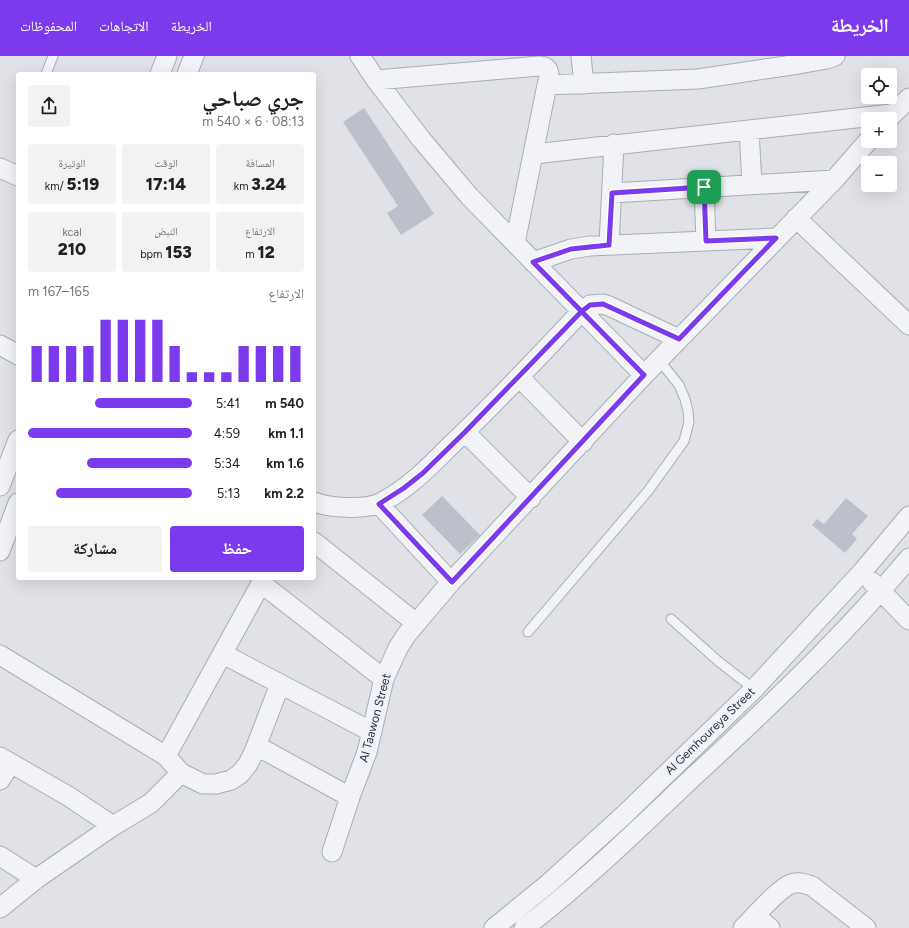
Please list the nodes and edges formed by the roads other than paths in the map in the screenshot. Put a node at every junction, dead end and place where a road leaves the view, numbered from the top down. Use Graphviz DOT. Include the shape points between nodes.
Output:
graph roads {
  1 [pos="53,56"];
  2 [pos="167,56"];
  3 [pos="194,56"];
  4 [pos="360,56"];
  5 [pos="581,56"];
  6 [pos="835,56"];
  7 [pos="494,63"];
  8 [pos="47,72"];
  9 [pos="161,72"];
  10 [pos="188,72"];
  11 [pos="376,80"];
  12 [pos="584,84"];
  13 [pos="547,86"];
  14 [pos="909,98"];
  15 [pos="895,112"];
  16 [pos="861,120"];
  17 [pos="749,130"];
  18 [pos="614,144"];
  19 [pos="862,148"];
  20 [pos="534,154"];
  21 [pos="0,168"];
  22 [pos="16,175"];
  23 [pos="834,180"];
  24 [pos="752,184"];
  25 [pos="704,187"];
  26 [pos="612,193"];
  27 [pos="796,218"];
  28 [pos="776,238"];
  29 [pos="706,241"];
  30 [pos="515,243"];
  31 [pos="609,245"];
  32 [pos="533,262"];
  33 [pos="581,312"];
  34 [pos="909,325"];
  35 [pos="679,339"];
  36 [pos="0,345"];
  37 [pos="16,354"];
  38 [pos="659,360"];
  39 [pos="644,375"];
  40 [pos="519,377"];
  41 [pos="465,432"];
  42 [pos="583,442"];
  43 [pos="16,445"];
  44 [pos="0,486"];
  45 [pos="531,498"];
  46 [pos="379,504"];
  47 [pos="316,505"];
  48 [pos="16,508"];
  49 [pos="909,516"];
  50 [pos="316,544"];
  51 [pos="0,551"];
  52 [pos="909,558"];
  53 [pos="862,572"];
  54 [pos="262,580"];
  55 [pos="452,582"];
  56 [pos="880,591"];
  57 [pos="672,619"];
  58 [pos="909,620"];
  59 [pos="416,623"];
  60 [pos="528,632"];
  61 [pos="223,654"];
  62 [pos="0,655"];
  63 [pos="384,679"];
  64 [pos="280,684"];
  65 [pos="754,688"];
  66 [pos="770,704"];
  67 [pos="372,732"];
  68 [pos="257,746"];
  69 [pos="166,756"];
  70 [pos="5,760"];
  71 [pos="181,773"];
  72 [pos="0,780"];
  73 [pos="350,797"];
  74 [pos="623,816"];
  75 [pos="113,826"];
  76 [pos="636,831"];
  77 [pos="332,852"];
  78 [pos="0,856"];
  79 [pos="36,879"];
  80 [pos="0,908"];
  81 [pos="749,922"];
  82 [pos="860,926"];
  83 [pos="494,928"];
  84 [pos="524,928"];
  85 [pos="770,928"];
  1 -- 8 [label="lane"];
  2 -- 9 [label="street"];
  3 -- 10 [label="street"];
  4 -- 11 [label="street"];
  5 -- 12 [label="street"];
  6 -- 12 [label="street" via="792,65 698,78"];
  7 -- 11 [label="street"];
  7 -- 13 [label="street" via="544,66 549,74"];
  11 -- 30 [label="street" via="469,196"];
  12 -- 13 [label="street"];
  13 -- 20 [label="street"];
  14 -- 15 [label="street"];
  16 -- 17 [label="street"];
  17 -- 18 [label="street"];
  17 -- 24 [label="street"];
  18 -- 20 [label="street"];
  18 -- 26 [label="street"];
  19 -- 23 [label="street, Al Taawon Street"];
  20 -- 30 [label="street"];
  21 -- 22 [label="street"];
  23 -- 24 [label="street"];
  23 -- 27 [label="street, Al Taawon Street"];
  24 -- 25 [label="street"];
  25 -- 26 [label="street"];
  25 -- 29 [label="street"];
  26 -- 31 [label="street"];
  27 -- 28 [label="street, Al Taawon Street"];
  27 -- 34 [label="street"];
  28 -- 29 [label="street"];
  28 -- 35 [label="street, Al Taawon Street"];
  29 -- 31 [label="street"];
  30 -- 32 [label="street"];
  31 -- 32 [label="street" via="571,249"];
  32 -- 33 [label="street"];
  33 -- 35 [label="street" via="590,305 603,304"];
  33 -- 39 [label="street"];
  33 -- 40 [label="street"];
  35 -- 38 [label="street, Al Taawon Street"];
  36 -- 37 [label="street"];
  38 -- 39 [label="street, Al Taawon Street"];
  38 -- 60 [label="lane" via="679,386 685,399 689,422 684,441 648,491"];
  39 -- 42 [label="street, Al Taawon Street"];
  40 -- 41 [label="street"];
  40 -- 42 [label="street"];
  41 -- 45 [label="street"];
  41 -- 46 [label="street" via="423,473"];
  42 -- 45 [label="street, Al Taawon Street"];
  43 -- 44 [label="street"];
  45 -- 55 [label="street, Al Taawon Street"];
  46 -- 47 [label="street" via="364,507"];
  46 -- 55 [label="street"];
  48 -- 51 [label="street"];
  49 -- 53 [label="street, Al Gemhoureya Street"];
  50 -- 59 [label="street"];
  52 -- 56 [label="street, Al Gemhoureya Street"];
  53 -- 56 [label="street"];
  53 -- 65 [label="street, Al Gemhoureya Street"];
  54 -- 61 [label="street"];
  54 -- 63 [label="street"];
  55 -- 59 [label="street, Al Taawon Street"];
  56 -- 58 [label="street"];
  56 -- 66 [label="street, Al Gemhoureya Street"];
  57 -- 65 [label="lane" via="718,661"];
  59 -- 63 [label="street, Al Taawon Street" via="398,648"];
  61 -- 64 [label="street"];
  61 -- 69 [label="street"];
  62 -- 69 [label="street"];
  63 -- 67 [label="street, Al Taawon Street"];
  64 -- 67 [label="street"];
  64 -- 68 [label="street"];
  65 -- 66 [label="street"];
  65 -- 74 [label="street, Al Gemhoureya Street"];
  66 -- 76 [label="street, Al Gemhoureya Street"];
  67 -- 73 [label="street, Al Taawon Street"];
  68 -- 71 [label="street" via="248,764 240,774 230,780 203,784"];
  68 -- 73 [label="street"];
  69 -- 71 [label="street"];
  70 -- 72 [label="street"];
  70 -- 75 [label="street" via="68,796"];
  71 -- 75 [label="street" via="151,803"];
  73 -- 77 [label="street, Al Taawon Street"];
  74 -- 76 [label="street"];
  74 -- 83 [label="street, Al Gemhoureya Street" via="548,884"];
  75 -- 79 [label="street"];
  76 -- 84 [label="street, Al Gemhoureya Street"];
  78 -- 79 [label="street"];
  79 -- 80 [label="street"];
  81 -- 82 [label="street" via="782,889 802,882 812,886"];
  81 -- 85 [label="street"];
}
